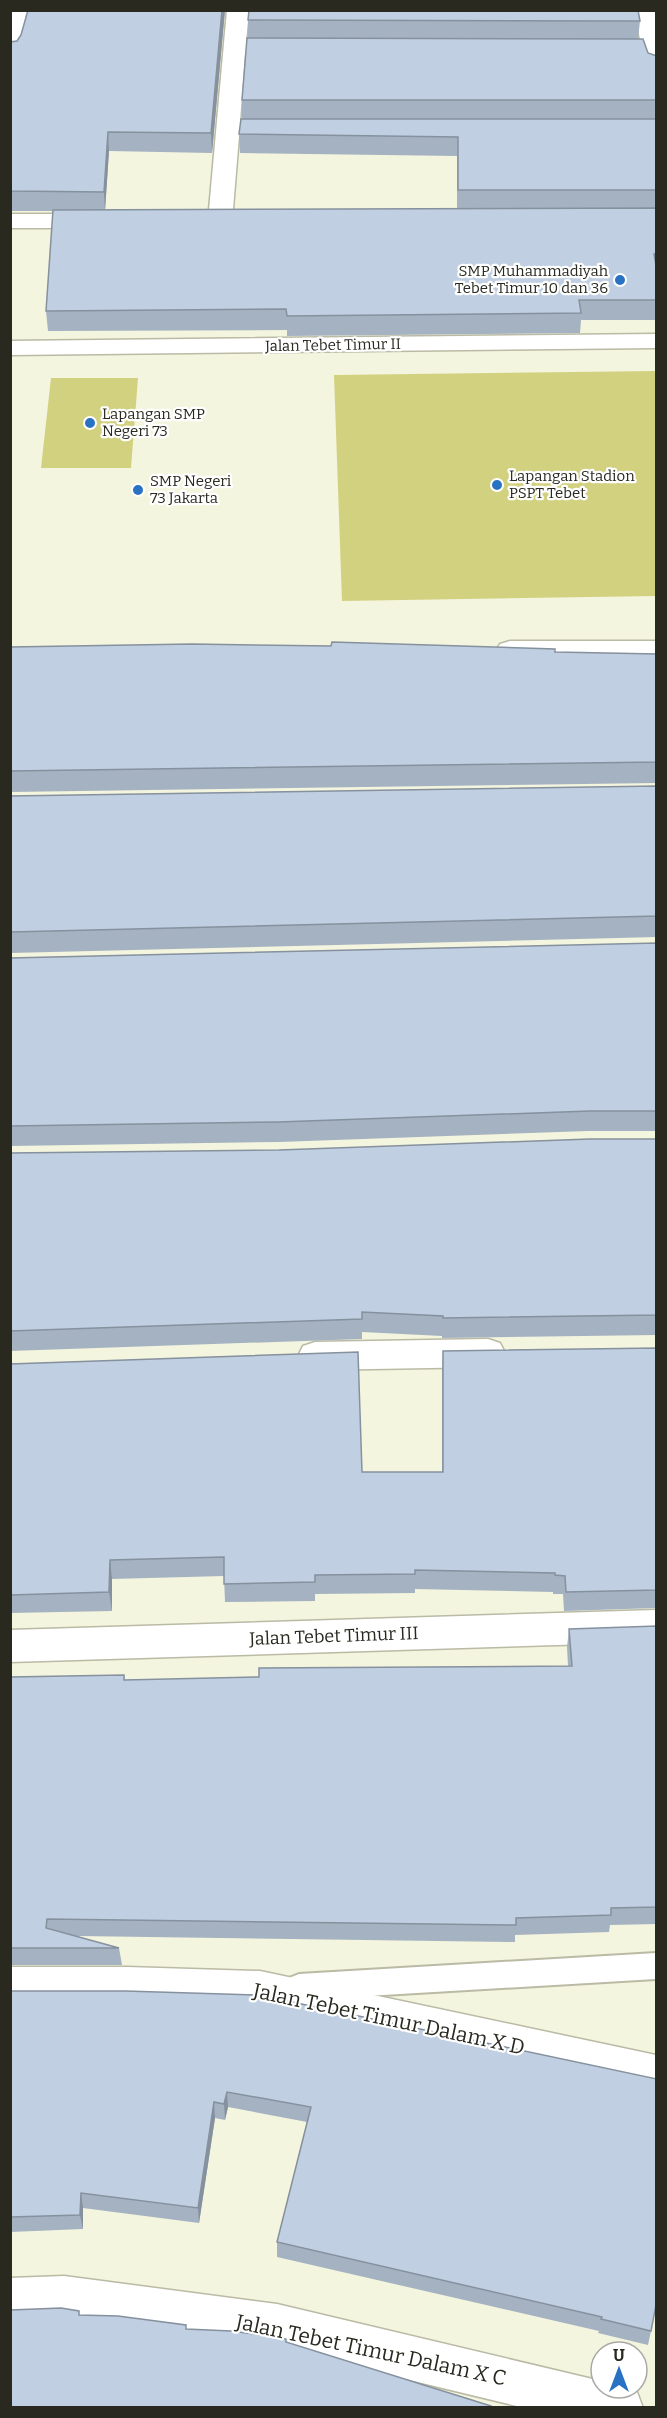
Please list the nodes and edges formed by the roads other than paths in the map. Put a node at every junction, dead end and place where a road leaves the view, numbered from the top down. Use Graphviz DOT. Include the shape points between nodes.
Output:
graph roads {
  1 [pos="23,10"];
  2 [pos="238,10"];
  3 [pos="645,10"];
  4 [pos="233,48"];
  5 [pos="317,48"];
  6 [pos="581,50"];
  7 [pos="10,52"];
  8 [pos="655,58"];
  9 [pos="227,129"];
  10 [pos="310,129"];
  11 [pos="10,221"];
  12 [pos="115,221"];
  13 [pos="196,221"];
  14 [pos="220,221"];
  15 [pos="243,221"];
  16 [pos="657,341"];
  17 [pos="10,348"];
  18 [pos="489,650"];
  19 [pos="657,650"];
  20 [pos="514,1353"];
  21 [pos="290,1356"];
  22 [pos="657,1626"];
  23 [pos="10,1647"];
  24 [pos="657,1966"];
  25 [pos="10,1986"];
  26 [pos="260,1990"];
  27 [pos="657,2075"];
  28 [pos="10,2300"];
  29 [pos="621,2408"];
  1 -- 7 [label="street"];
  2 -- 4 [label="street"];
  3 -- 8 [label="street"];
  4 -- 5 [label="street"];
  4 -- 9 [label="street"];
  6 -- 8 [label="street"];
  9 -- 10 [label="street"];
  9 -- 14 [label="street"];
  11 -- 12 [label="street"];
  13 -- 14 [label="street"];
  14 -- 15 [label="street"];
  16 -- 17 [label="street, Jalan Tebet Timur II"];
  18 -- 19 [label="street"];
  20 -- 21 [label="street"];
  22 -- 23 [label="street, Jalan Tebet Timur III"];
  24 -- 26 [label="lane"];
  25 -- 26 [label="street, Jalan Tebet Timur Dalam X D"];
  26 -- 27 [label="street, Jalan Tebet Timur Dalam X D"];
  28 -- 29 [label="street, Jalan Tebet Timur Dalam X C" via="64,2298 278,2326"];
}
